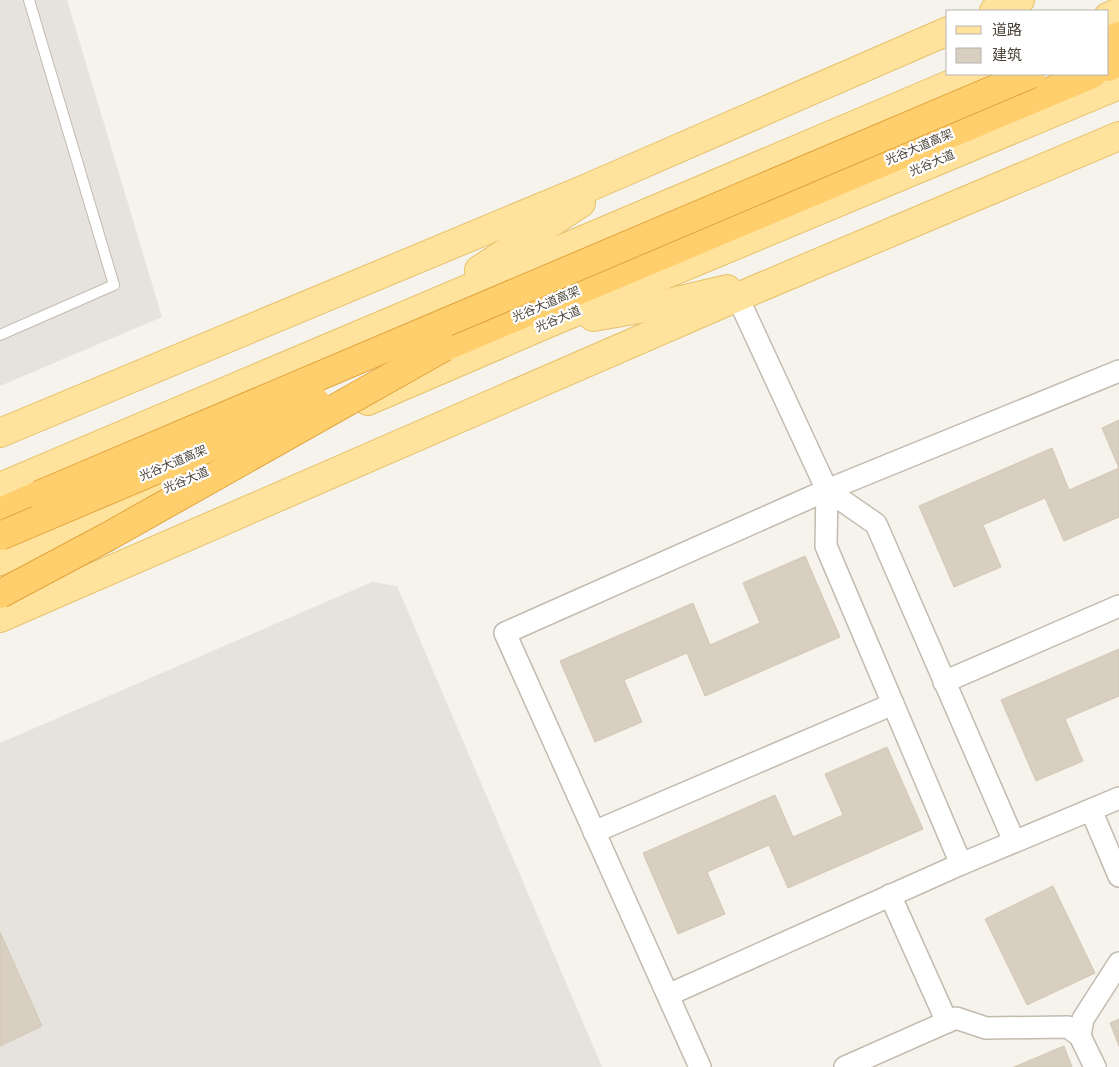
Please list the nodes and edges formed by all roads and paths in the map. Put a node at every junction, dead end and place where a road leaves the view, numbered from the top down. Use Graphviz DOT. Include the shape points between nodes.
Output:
graph roads {
  1 [pos="29,0"];
  2 [pos="1020,0"];
  3 [pos="996,10"];
  4 [pos="946,32"];
  5 [pos="973,75"];
  6 [pos="1029,75"];
  7 [pos="1090,75"];
  8 [pos="1119,85"];
  9 [pos="1119,136"];
  10 [pos="620,174"];
  11 [pos="799,272"];
  12 [pos="738,298"];
  13 [pos="420,309"];
  14 [pos="542,326"];
  15 [pos="0,335"];
  16 [pos="444,348"];
  17 [pos="1119,371"];
  18 [pos="0,434"];
  19 [pos="95,446"];
  20 [pos="0,487"];
  21 [pos="827,490"];
  22 [pos="38,495"];
  23 [pos="0,506"];
  24 [pos="0,512"];
  25 [pos="112,513"];
  26 [pos="0,536"];
  27 [pos="47,541"];
  28 [pos="0,561"];
  29 [pos="0,570"];
  30 [pos="0,594"];
  31 [pos="1119,606"];
  32 [pos="0,618"];
  33 [pos="944,682"];
  34 [pos="893,704"];
  35 [pos="1119,798"];
  36 [pos="1091,810"];
  37 [pos="594,832"];
  38 [pos="1014,841"];
  39 [pos="962,864"];
  40 [pos="1119,876"];
  41 [pos="890,895"];
  42 [pos="1119,962"];
  43 [pos="668,995"];
  44 [pos="947,1022"];
  45 [pos="1080,1036"];
  46 [pos="700,1067"];
  47 [pos="845,1067"];
  48 [pos="1095,1067"];
  1 -- 15 [label="lane" via="114,285"];
  2 -- 3 [label="main road"];
  4 -- 10 [label="main road"];
  5 -- 13 [label="main road"];
  6 -- 22 [label="highway, 光谷大道高架, bridge"];
  7 -- 16 [label="highway, 光谷大道高架"];
  8 -- 14 [label="main road, 光谷大道"];
  9 -- 11 [label="main road"];
  10 -- 13 [label="main road" via="560,218"];
  10 -- 18 [label="main road"];
  11 -- 12 [label="main road"];
  11 -- 14 [label="main road" via="651,307"];
  12 -- 21 [label="street"];
  12 -- 32 [label="main road"];
  13 -- 19 [label="main road"];
  14 -- 25 [label="main road, 光谷大道"];
  16 -- 26 [label="highway, 光谷大道高架, bridge"];
  16 -- 30 [label="highway, bridge"];
  17 -- 21 [label="street"];
  19 -- 20 [label="main road"];
  19 -- 25 [label="main road"];
  21 -- 33 [label="street" via="876,524"];
  21 -- 34 [label="street" via="826,546"];
  21 -- 37 [label="street" via="505,633"];
  22 -- 23 [label="highway"];
  22 -- 24 [label="highway, 光谷大道高架"];
  25 -- 27 [label="main road, 光谷大道"];
  27 -- 28 [label="main road, 光谷大道"];
  27 -- 29 [label="main road"];
  31 -- 33 [label="street"];
  33 -- 38 [label="street"];
  34 -- 37 [label="street"];
  34 -- 39 [label="street"];
  35 -- 36 [label="street"];
  36 -- 38 [label="street"];
  36 -- 40 [label="street"];
  37 -- 43 [label="street"];
  38 -- 39 [label="street"];
  39 -- 41 [label="street"];
  41 -- 43 [label="street"];
  41 -- 44 [label="street"];
  42 -- 45 [label="street" via="1083,1019"];
  43 -- 46 [label="street"];
  44 -- 45 [label="street" via="956,1018 986,1028 1068,1027"];
  44 -- 47 [label="street"];
  45 -- 48 [label="street"];
}
